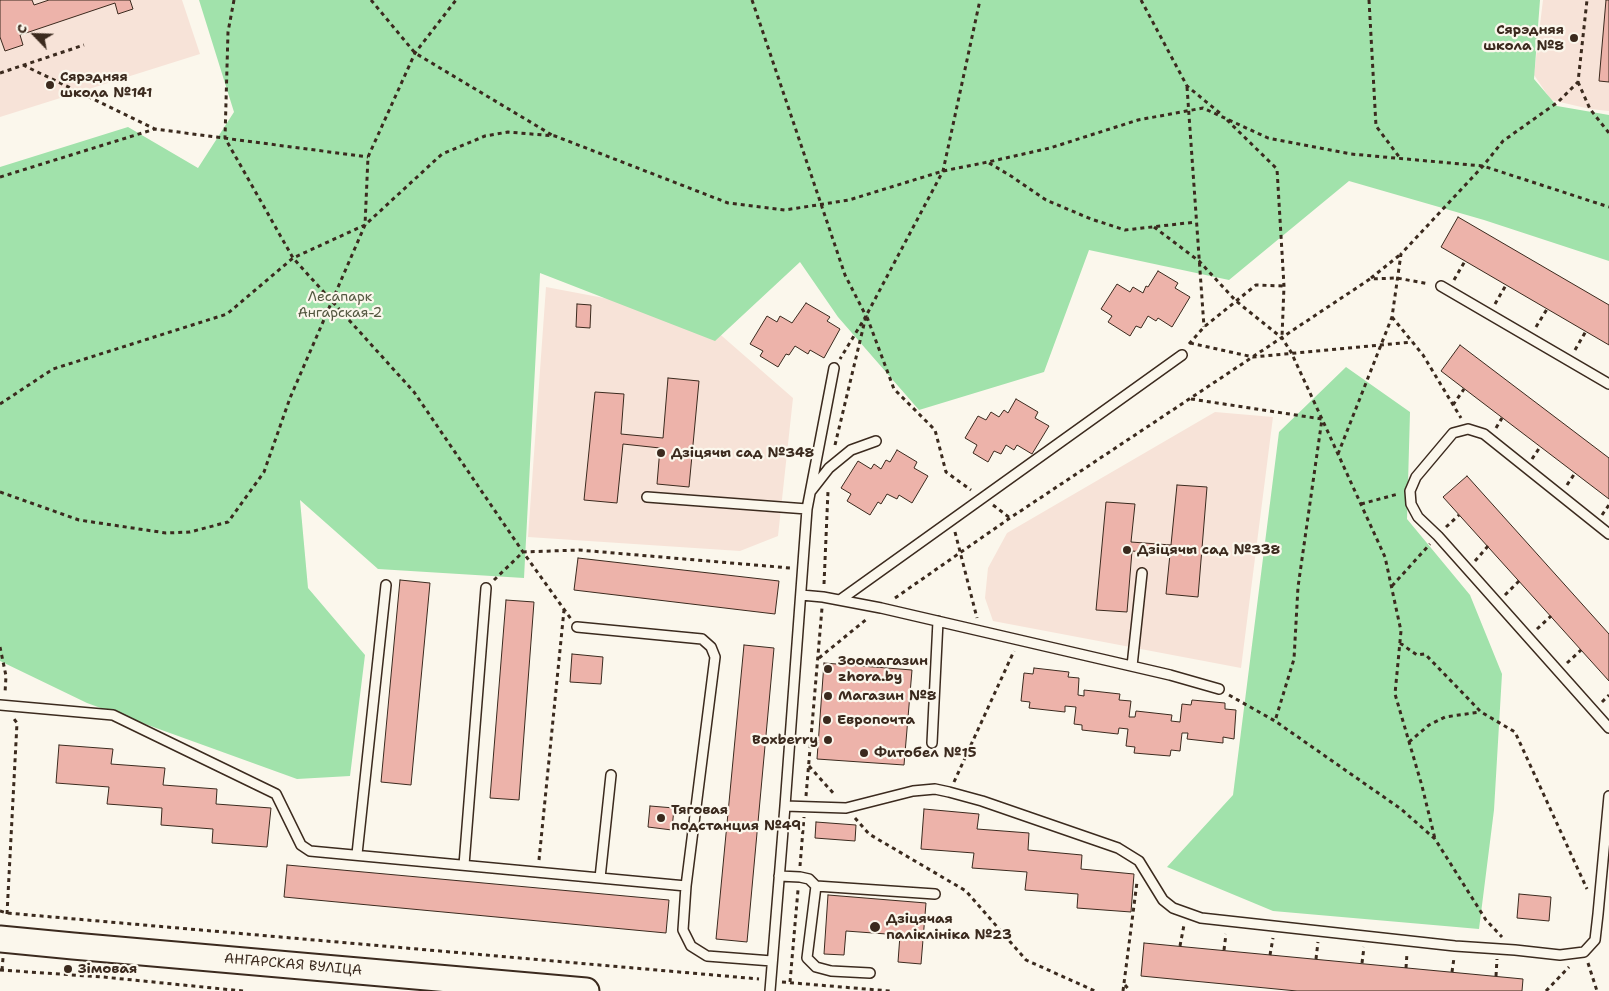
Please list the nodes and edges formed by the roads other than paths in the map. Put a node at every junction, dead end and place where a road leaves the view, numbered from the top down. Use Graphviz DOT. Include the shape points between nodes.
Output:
graph roads {
  1 [pos="1445,288"];
  2 [pos="1182,355"];
  3 [pos="834,368"];
  4 [pos="1609,384"];
  5 [pos="876,441"];
  6 [pos="809,494"];
  7 [pos="647,497"];
  8 [pos="807,509"];
  9 [pos="1609,534"];
  10 [pos="1142,574"];
  11 [pos="386,585"];
  12 [pos="486,588"];
  13 [pos="801,595"];
  14 [pos="840,600"];
  15 [pos="938,621"];
  16 [pos="577,627"];
  17 [pos="1132,666"];
  18 [pos="1219,689"];
  19 [pos="2,705"];
  20 [pos="1609,728"];
  21 [pos="932,742"];
  22 [pos="611,775"];
  23 [pos="1609,796"];
  24 [pos="785,806"];
  25 [pos="357,854"];
  26 [pos="464,865"];
  27 [pos="779,876"];
  28 [pos="600,878"];
  29 [pos="686,886"];
  30 [pos="816,886"];
  31 [pos="935,894"];
  32 [pos="2,946"];
  33 [pos="772,961"];
  34 [pos="870,973"];
  35 [pos="586,991"];
  36 [pos="770,991"];
  1 -- 4 [label="lane"];
  2 -- 14 [label="lane"];
  3 -- 6 [label="lane"];
  5 -- 6 [label="lane" via="851,450 829,468"];
  6 -- 8 [label="lane"];
  7 -- 8 [label="lane"];
  8 -- 13 [label="lane"];
  9 -- 20 [label="lane" via="1484,434 1468,429 1453,432 1416,478 1410,491 1411,504 1418,517 1468,568"];
  10 -- 17 [label="lane"];
  11 -- 25 [label="lane"];
  12 -- 26 [label="lane"];
  13 -- 14 [label="lane"];
  13 -- 24 [label="lane"];
  14 -- 15 [label="lane"];
  15 -- 17 [label="lane"];
  15 -- 21 [label="lane"];
  16 -- 29 [label="lane" via="702,639 711,647 715,657"];
  17 -- 18 [label="lane"];
  19 -- 25 [label="lane" via="113,715 276,794 301,845 310,851"];
  22 -- 28 [label="lane"];
  23 -- 24 [label="lane" via="1595,940 1584,952 1560,955 1201,918 1173,908 1163,900 1140,861 1118,848 982,801 935,789 913,791 846,808"];
  24 -- 27 [label="lane"];
  25 -- 26 [label="lane"];
  26 -- 28 [label="lane"];
  27 -- 30 [label="lane" via="809,879"];
  27 -- 33 [label="lane"];
  28 -- 29 [label="lane"];
  29 -- 33 [label="lane" via="683,930 691,946 707,956"];
  30 -- 31 [label="lane"];
  30 -- 34 [label="lane" via="807,958 816,967 824,969"];
  32 -- 35 [label="main road, АНГАРСКАЯ ВУЛІЦА" via="73,946"];
  33 -- 36 [label="lane"];
}
